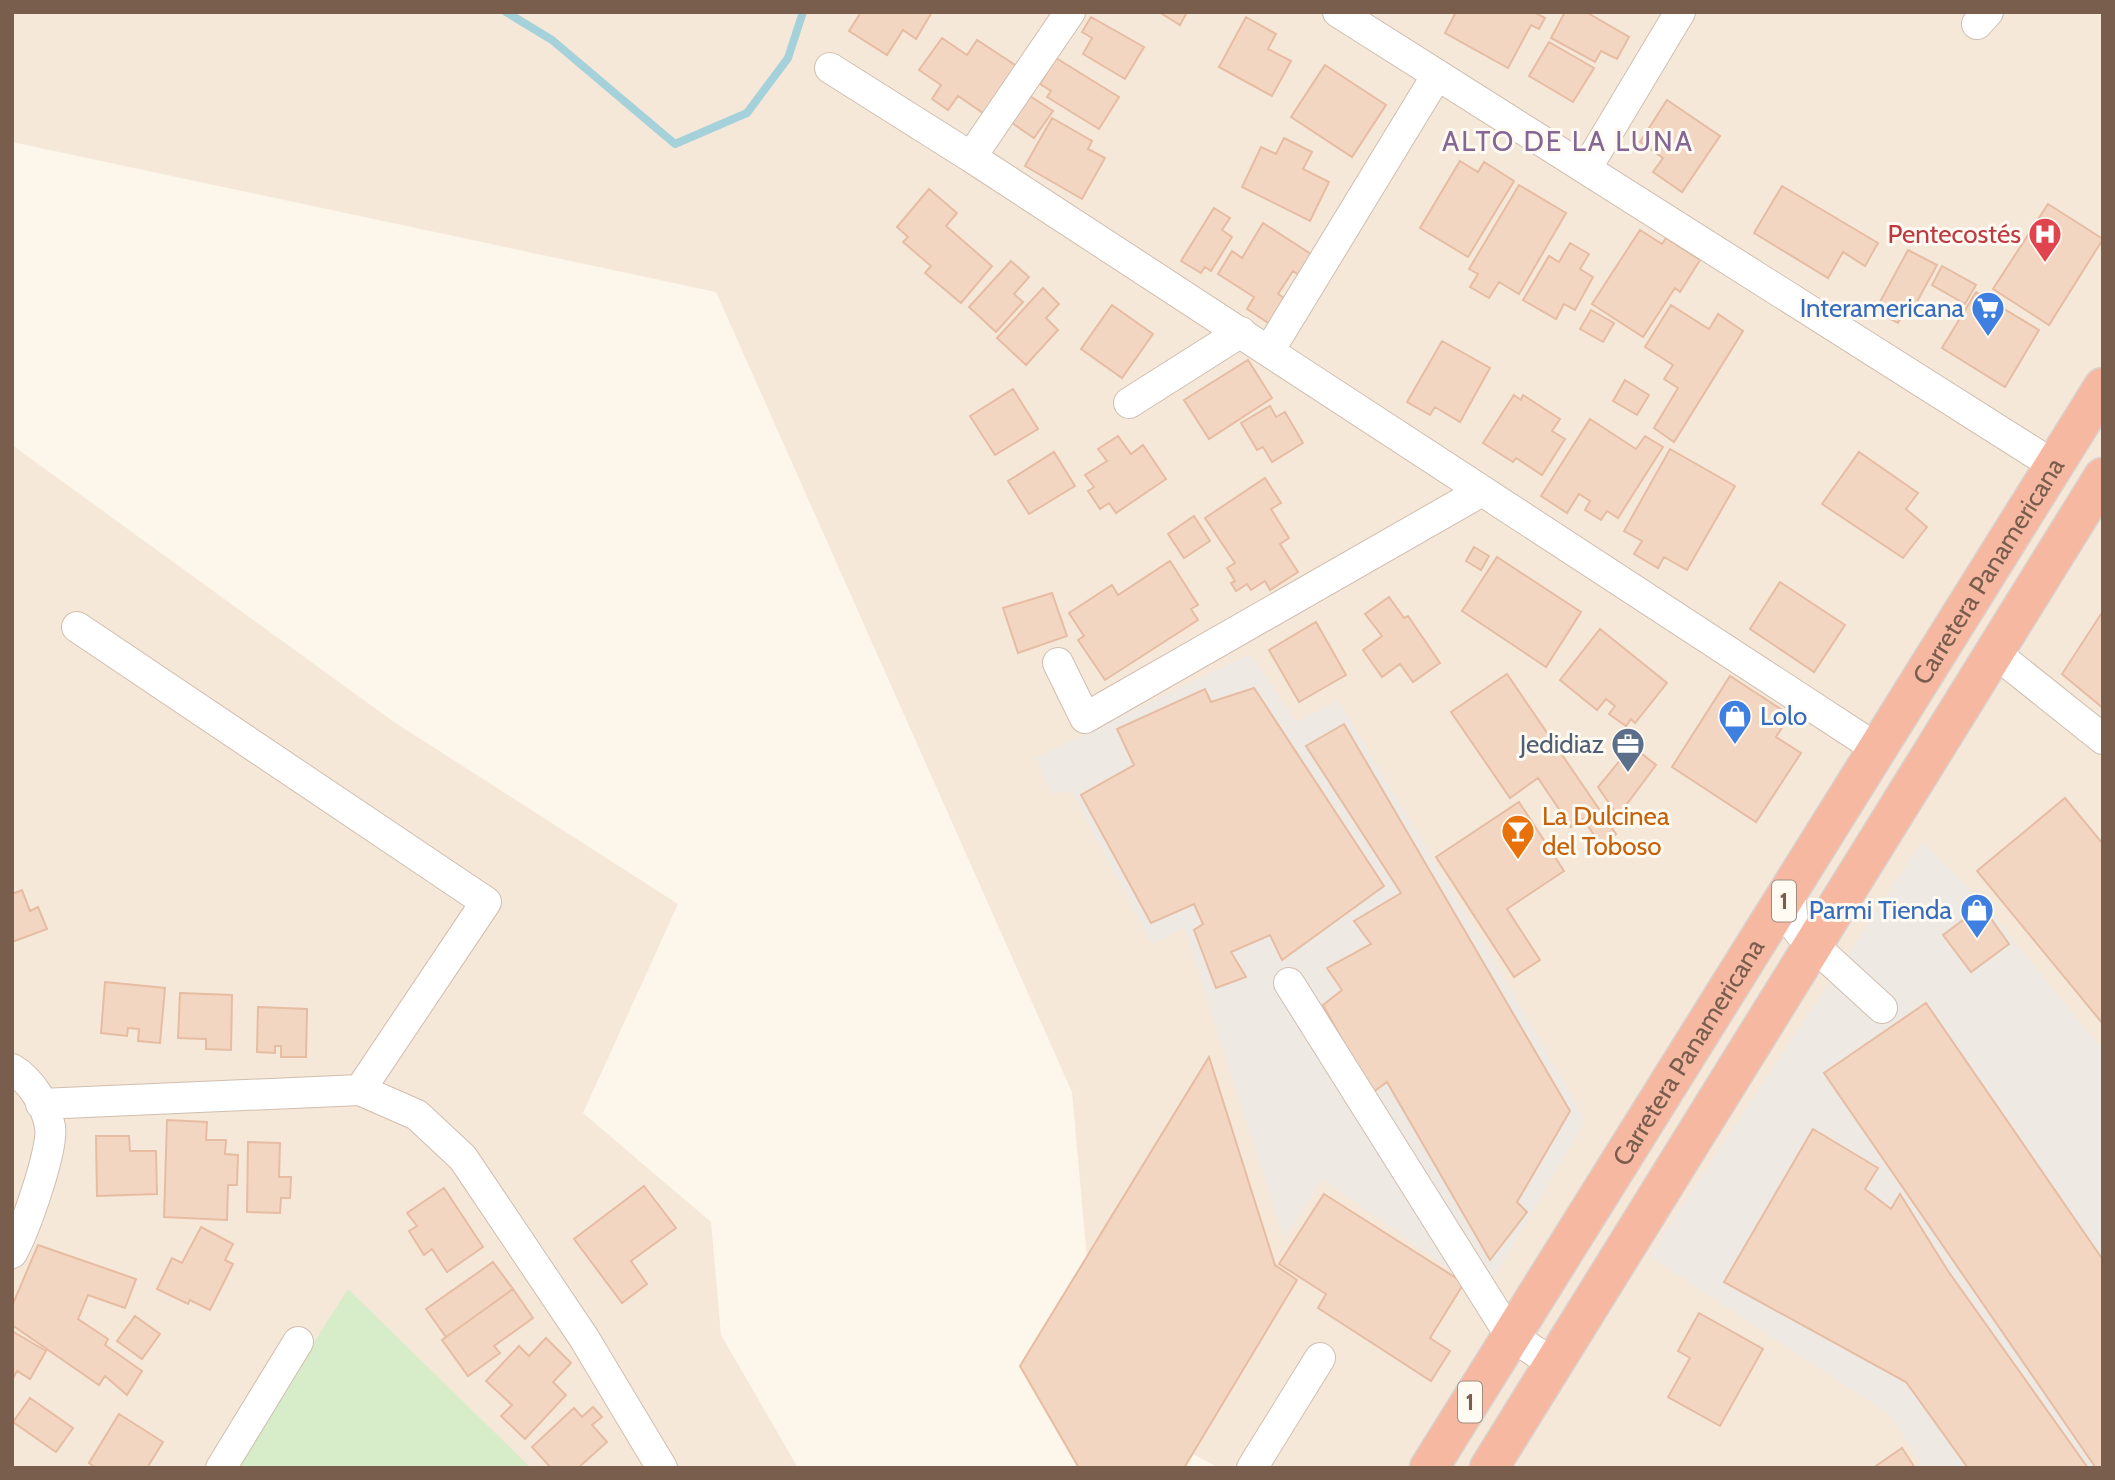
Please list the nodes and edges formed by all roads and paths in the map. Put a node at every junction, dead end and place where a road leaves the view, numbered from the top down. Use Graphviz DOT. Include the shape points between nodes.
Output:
graph roads {
  1 [pos="1070,12"];
  2 [pos="1338,12"];
  3 [pos="1681,12"];
  4 [pos="830,68"];
  5 [pos="1437,75"];
  6 [pos="971,157"];
  7 [pos="1586,169"];
  8 [pos="1241,332"];
  9 [pos="1269,351"];
  10 [pos="2103,387"];
  11 [pos="1129,404"];
  12 [pos="2103,434"];
  13 [pos="2055,466"];
  14 [pos="2103,477"];
  15 [pos="1482,491"];
  16 [pos="2014,620"];
  17 [pos="76,627"];
  18 [pos="1994,652"];
  19 [pos="1058,663"];
  20 [pos="2103,739"];
  21 [pos="1878,750"];
  22 [pos="1790,892"];
  23 [pos="1812,945"];
  24 [pos="1289,983"];
  25 [pos="1882,1008"];
  26 [pos="12,1069"];
  27 [pos="360,1090"];
  28 [pos="41,1104"];
  29 [pos="13,1249"];
  30 [pos="1510,1335"];
  31 [pos="298,1342"];
  32 [pos="1320,1358"];
  33 [pos="1554,1364"];
  34 [pos="221,1468"];
  35 [pos="662,1468"];
  36 [pos="1252,1468"];
  37 [pos="1429,1468"];
  38 [pos="1489,1468"];
  1 -- 6 [label="street"];
  2 -- 5 [label="street"];
  3 -- 7 [label="street"];
  4 -- 6 [label="street"];
  5 -- 7 [label="street"];
  5 -- 9 [label="street"];
  6 -- 8 [label="street"];
  7 -- 13 [label="street"];
  8 -- 9 [label="street"];
  8 -- 11 [label="street"];
  9 -- 15 [label="street"];
  10 -- 13 [label="highway, Carretera Panamericana / 1"];
  12 -- 13 [label="highway" via="2085,455"];
  13 -- 16 [label="highway" via="2061,493 2059,510"];
  13 -- 21 [label="highway, Carretera Panamericana / 1"];
  14 -- 16 [label="highway, Carretera Panamericana / 1"];
  15 -- 19 [label="street" via="1085,718"];
  15 -- 21 [label="street"];
  16 -- 18 [label="highway, Carretera Panamericana / 1"];
  17 -- 27 [label="street" via="486,902"];
  18 -- 20 [label="street"];
  18 -- 23 [label="highway, Carretera Panamericana / 1"];
  21 -- 22 [label="highway, Carretera Panamericana / 1"];
  22 -- 23 [label="street" via="1793,924"];
  22 -- 30 [label="highway, Carretera Panamericana / 1"];
  23 -- 25 [label="street"];
  23 -- 33 [label="highway, Carretera Panamericana / 1"];
  24 -- 30 [label="street"];
  26 -- 28 [label="street" via="39,1096"];
  27 -- 28 [label="street"];
  27 -- 35 [label="street" via="416,1115 463,1158 584,1338"];
  28 -- 29 [label="street" via="50,1127 50,1146"];
  30 -- 33 [label="street"];
  30 -- 37 [label="highway, Carretera Panamericana / 1"];
  31 -- 34 [label="street"];
  32 -- 36 [label="street"];
  33 -- 38 [label="highway, Carretera Panamericana / 1"];
}
